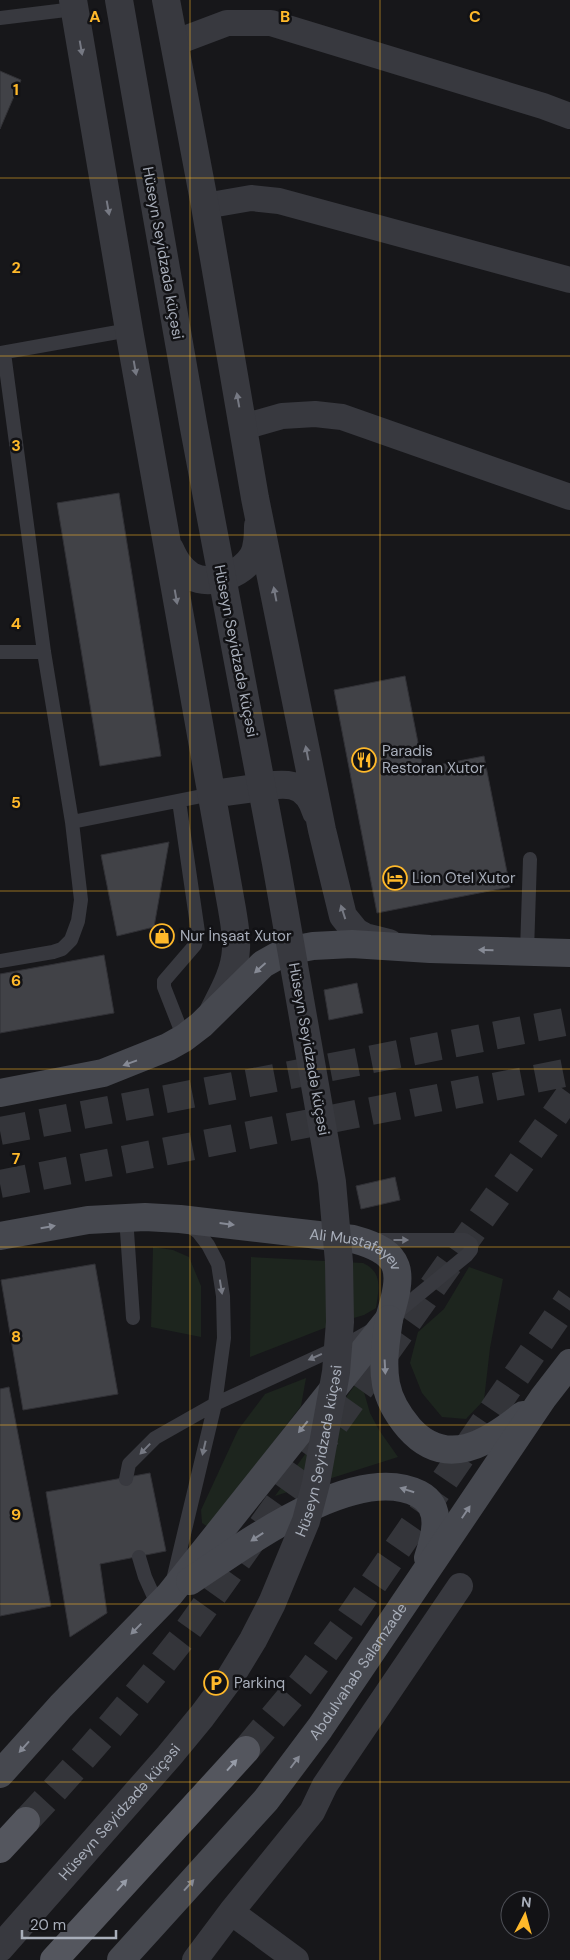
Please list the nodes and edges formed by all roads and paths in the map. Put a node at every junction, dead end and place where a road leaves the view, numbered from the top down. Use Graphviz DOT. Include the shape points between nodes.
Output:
graph roads {
  1 [pos="119,0"];
  2 [pos="166,0"];
  3 [pos="73,4"];
  4 [pos="0,18"];
  5 [pos="174,43"];
  6 [pos="570,116"];
  7 [pos="205,206"];
  8 [pos="570,280"];
  9 [pos="128,330"];
  10 [pos="2,353"];
  11 [pos="243,427"];
  12 [pos="570,496"];
  13 [pos="255,498"];
  14 [pos="162,518"];
  15 [pos="0,652"];
  16 [pos="44,652"];
  17 [pos="212,794"];
  18 [pos="178,801"];
  19 [pos="72,822"];
  20 [pos="322,830"];
  21 [pos="530,859"];
  22 [pos="430,949"];
  23 [pos="555,950"];
  24 [pos="0,961"];
  25 [pos="212,1015"];
  26 [pos="184,1038"];
  27 [pos="0,1093"];
  28 [pos="126,1217"];
  29 [pos="180,1219"];
  30 [pos="0,1236"];
  31 [pos="353,1240"];
  32 [pos="133,1318"];
  33 [pos="389,1319"];
  34 [pos="570,1363"];
  35 [pos="543,1398"];
  36 [pos="215,1404"];
  37 [pos="126,1478"];
  38 [pos="139,1556"];
  39 [pos="423,1574"];
  40 [pos="460,1586"];
  41 [pos="164,1600"];
  42 [pos="246,1750"];
  43 [pos="0,1774"];
  44 [pos="26,1821"];
  45 [pos="0,1849"];
  46 [pos="231,1912"];
  47 [pos="0,1948"];
  48 [pos="54,1960"];
  49 [pos="121,1960"];
  50 [pos="195,1960"];
  51 [pos="296,1960"];
  1 -- 47 [label="street, Hüseyn Seyidzadə küçəsi, bridge" via="194,433 274,853 332,1182 340,1322 336,1372 316,1483 299,1537 253,1640 228,1681 191,1729"];
  2 -- 5 [label="street"];
  3 -- 4 [label="lane"];
  3 -- 9 [label="street, one-way"];
  5 -- 6 [label="street" via="227,23 271,23"];
  5 -- 7 [label="street"];
  7 -- 8 [label="street" via="251,198 279,201"];
  11 -- 7 [label="street, one-way"];
  9 -- 10 [label="lane"];
  9 -- 14 [label="street, one-way"];
  10 -- 16 [label="lane"];
  11 -- 12 [label="street" via="282,416 316,414 342,417"];
  11 -- 13 [label="street"];
  13 -- 14 [label="street" via="258,527 254,555 236,573 218,578 193,577 184,572 175,561"];
  20 -- 13 [label="street, one-way"];
  14 -- 17 [label="street, one-way"];
  15 -- 16 [label="lane"];
  16 -- 19 [label="lane"];
  17 -- 18 [label="lane"];
  17 -- 20 [label="street" via="278,784 300,788 314,802"];
  17 -- 25 [label="street" via="236,949 227,985"];
  18 -- 19 [label="lane"];
  18 -- 26 [label="lane" via="198,932 195,945 164,981 164,987"];
  19 -- 24 [label="lane" via="81,900 71,940 53,952"];
  22 -- 20 [label="street, one-way" via="378,941 360,935 350,926 343,916"];
  21 -- 23 [label="lane"];
  23 -- 22 [label="main road, one-way"];
  22 -- 25 [label="main road, one-way" via="352,944 297,949 263,964"];
  25 -- 26 [label="main road"];
  26 -- 27 [label="main road, one-way" via="103,1073"];
  28 -- 29 [label="main road, Ali Mustafayev"];
  30 -- 28 [label="main road, Ali Mustafayev, one-way" via="88,1220"];
  28 -- 32 [label="lane"];
  29 -- 31 [label="main road, Ali Mustafayev, one-way"];
  29 -- 36 [label="lane, one-way" via="198,1232 218,1264 224,1338"];
  31 -- 33 [label="main road, Ali Mustafayev" via="385,1251 393,1259 398,1281"];
  31 -- 33 [label="lane, one-way" via="465,1240 471,1244 467,1255"];
  33 -- 35 [label="main road, one-way" via="384,1364 390,1398 400,1418 425,1442 450,1449 483,1443"];
  33 -- 36 [label="lane, one-way" via="356,1339"];
  33 -- 41 [label="main road, Ali Mustafayev, one-way"];
  34 -- 35 [label="main road, Abdulvahab Salamzade"];
  39 -- 35 [label="main road, Abdulvahab Salamzade, one-way"];
  36 -- 37 [label="lane, one-way" via="155,1438 129,1464"];
  36 -- 41 [label="lane, one-way"];
  38 -- 41 [label="lane" via="145,1577"];
  39 -- 41 [label="main road, one-way" via="434,1542 436,1516 432,1506 410,1489 376,1487 318,1504 277,1524"];
  49 -- 39 [label="main road, Abdulvahab Salamzade, one-way" via="266,1800 320,1728"];
  40 -- 46 [label="street" via="325,1786 312,1812"];
  41 -- 43 [label="main road, one-way"];
  48 -- 42 [label="main road, one-way"];
  44 -- 45 [label="main road"];
  46 -- 50 [label="street"];
  46 -- 51 [label="street"];
}
